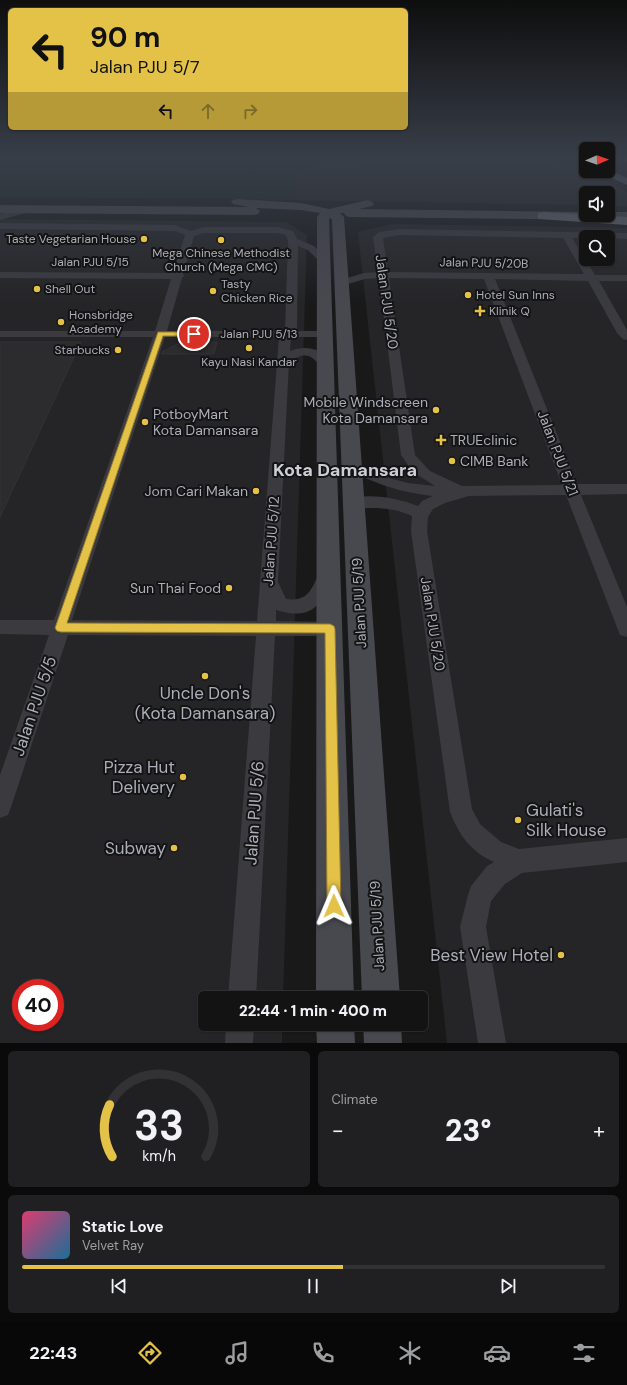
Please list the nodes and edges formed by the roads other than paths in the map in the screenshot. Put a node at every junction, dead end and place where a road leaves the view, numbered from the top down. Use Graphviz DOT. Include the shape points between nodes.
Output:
graph roads {
  1 [pos="270,206"];
  2 [pos="360,206"];
  3 [pos="459,206"];
  4 [pos="579,208"];
  5 [pos="0,209"];
  6 [pos="627,209"];
  7 [pos="26,210"];
  8 [pos="266,212"];
  9 [pos="330,212"];
  10 [pos="615,212"];
  11 [pos="378,213"];
  12 [pos="579,215"];
  13 [pos="543,216"];
  14 [pos="615,216"];
  15 [pos="627,216"];
  16 [pos="0,217"];
  17 [pos="627,221"];
  18 [pos="0,226"];
  19 [pos="190,234"];
  20 [pos="565,234"];
  21 [pos="627,236"];
  22 [pos="324,239"];
  23 [pos="293,241"];
  24 [pos="340,259"];
  25 [pos="324,261"];
  26 [pos="0,275"];
  27 [pos="383,275"];
  28 [pos="179,276"];
  29 [pos="488,276"];
  30 [pos="591,278"];
  31 [pos="627,278"];
  32 [pos="341,284"];
  33 [pos="614,316"];
  34 [pos="627,324"];
  35 [pos="0,334"];
  36 [pos="160,334"];
  37 [pos="288,334"];
  38 [pos="325,334"];
  39 [pos="627,337"];
  40 [pos="285,359"];
  41 [pos="326,363"];
  42 [pos="351,466"];
  43 [pos="572,489"];
  44 [pos="627,489"];
  45 [pos="464,492"];
  46 [pos="354,503"];
  47 [pos="421,514"];
  48 [pos="329,571"];
  49 [pos="268,581"];
  50 [pos="0,627"];
  51 [pos="61,628"];
  52 [pos="266,628"];
  53 [pos="330,629"];
  54 [pos="627,630"];
  55 [pos="0,807"];
  56 [pos="627,850"];
  57 [pos="519,861"];
  58 [pos="242,991"];
  59 [pos="335,991"];
  60 [pos="381,991"];
  61 [pos="240,1031"];
  62 [pos="335,1031"];
  63 [pos="382,1031"];
  64 [pos="239,1043"];
  65 [pos="336,1043"];
  66 [pos="383,1043"];
  67 [pos="492,1043"];
  1 -- 9 [label="main road" via="308,207"];
  2 -- 9 [label="main road"];
  3 -- 4 [label="main road"];
  5 -- 7 [label="main road"];
  6 -- 10 [label="main road"];
  7 -- 8 [label="main road"];
  7 -- 16 [label="street"];
  8 -- 9 [label="main road"];
  8 -- 22 [label="main road" via="307,215 317,222"];
  9 -- 11 [label="main road"];
  9 -- 22 [label="main road, Jalan PJU 5/19" via="323,217"];
  9 -- 24 [label="main road, Jalan PJU 5/19" via="338,217"];
  11 -- 13 [label="main road"];
  11 -- 24 [label="main road" via="348,221 345,225"];
  12 -- 13 [label="highway"];
  13 -- 15 [label="main road"];
  14 -- 17 [label="highway"];
  18 -- 19 [label="street" via="175,228"];
  19 -- 23 [label="street" via="204,230 278,230 290,233"];
  19 -- 28 [label="street, Jalan PJU 5/5"];
  20 -- 21 [label="street"];
  20 -- 27 [label="street, Jalan PJU 5/20" via="382,234 378,237"];
  20 -- 30 [label="street"];
  22 -- 25 [label="main road, Jalan PJU 5/19"];
  23 -- 25 [label="street" via="311,248"];
  23 -- 37 [label="street, Jalan PJU 5/12"];
  24 -- 32 [label="main road, Jalan PJU 5/19"];
  25 -- 38 [label="main road, Jalan PJU 5/19"];
  26 -- 28 [label="street, Jalan PJU 5/15"];
  27 -- 29 [label="street, Jalan PJU 5/20B"];
  27 -- 32 [label="street, Jalan PJU 5/20B" via="364,276"];
  27 -- 45 [label="street, Jalan PJU 5/20" via="408,455 413,465 421,472"];
  28 -- 36 [label="street, Jalan PJU 5/5"];
  29 -- 30 [label="street, Jalan PJU 5/20B"];
  29 -- 43 [label="street, Jalan PJU 5/21"];
  30 -- 31 [label="street, Jalan PJU 5/20B"];
  30 -- 33 [label="street"];
  32 -- 42 [label="main road, Jalan PJU 5/19"];
  33 -- 34 [label="street"];
  33 -- 39 [label="street"];
  35 -- 36 [label="street, Jalan PJU 5/13"];
  36 -- 37 [label="street, Jalan PJU 5/13"];
  36 -- 51 [label="street, Jalan PJU 5/5"];
  37 -- 38 [label="street, Jalan PJU 5/13"];
  37 -- 40 [label="street, Jalan PJU 5/12"];
  38 -- 41 [label="main road, Jalan PJU 5/19"];
  40 -- 41 [label="street" via="306,351 320,355"];
  40 -- 49 [label="street, Jalan PJU 5/12"];
  41 -- 48 [label="main road, Jalan PJU 5/19"];
  42 -- 45 [label="street" via="380,480 407,488"];
  42 -- 46 [label="main road, Jalan PJU 5/19"];
  43 -- 44 [label="street"];
  43 -- 45 [label="street"];
  43 -- 54 [label="street, Jalan PJU 5/21"];
  45 -- 47 [label="street" via="433,502"];
  46 -- 47 [label="street" via="392,502"];
  46 -- 60 [label="main road, Jalan PJU 5/19"];
  47 -- 57 [label="street, Jalan PJU 5/20" via="419,530 461,812 472,832 493,850"];
  48 -- 49 [label="street" via="313,602 301,606 286,607 280,604"];
  48 -- 53 [label="main road, Jalan PJU 5/19"];
  49 -- 52 [label="street, Jalan PJU 5/12"];
  50 -- 51 [label="street"];
  51 -- 52 [label="street"];
  51 -- 55 [label="street, Jalan PJU 5/5"];
  52 -- 53 [label="street"];
  52 -- 58 [label="street, Jalan PJU 5/6"];
  53 -- 59 [label="main road, Jalan PJU 5/19"];
  56 -- 57 [label="street"];
  57 -- 67 [label="street" via="496,875 480,895 473,927"];
  61 -- 64 [label="street"];
  62 -- 65 [label="main road"];
  63 -- 66 [label="main road"];
}
